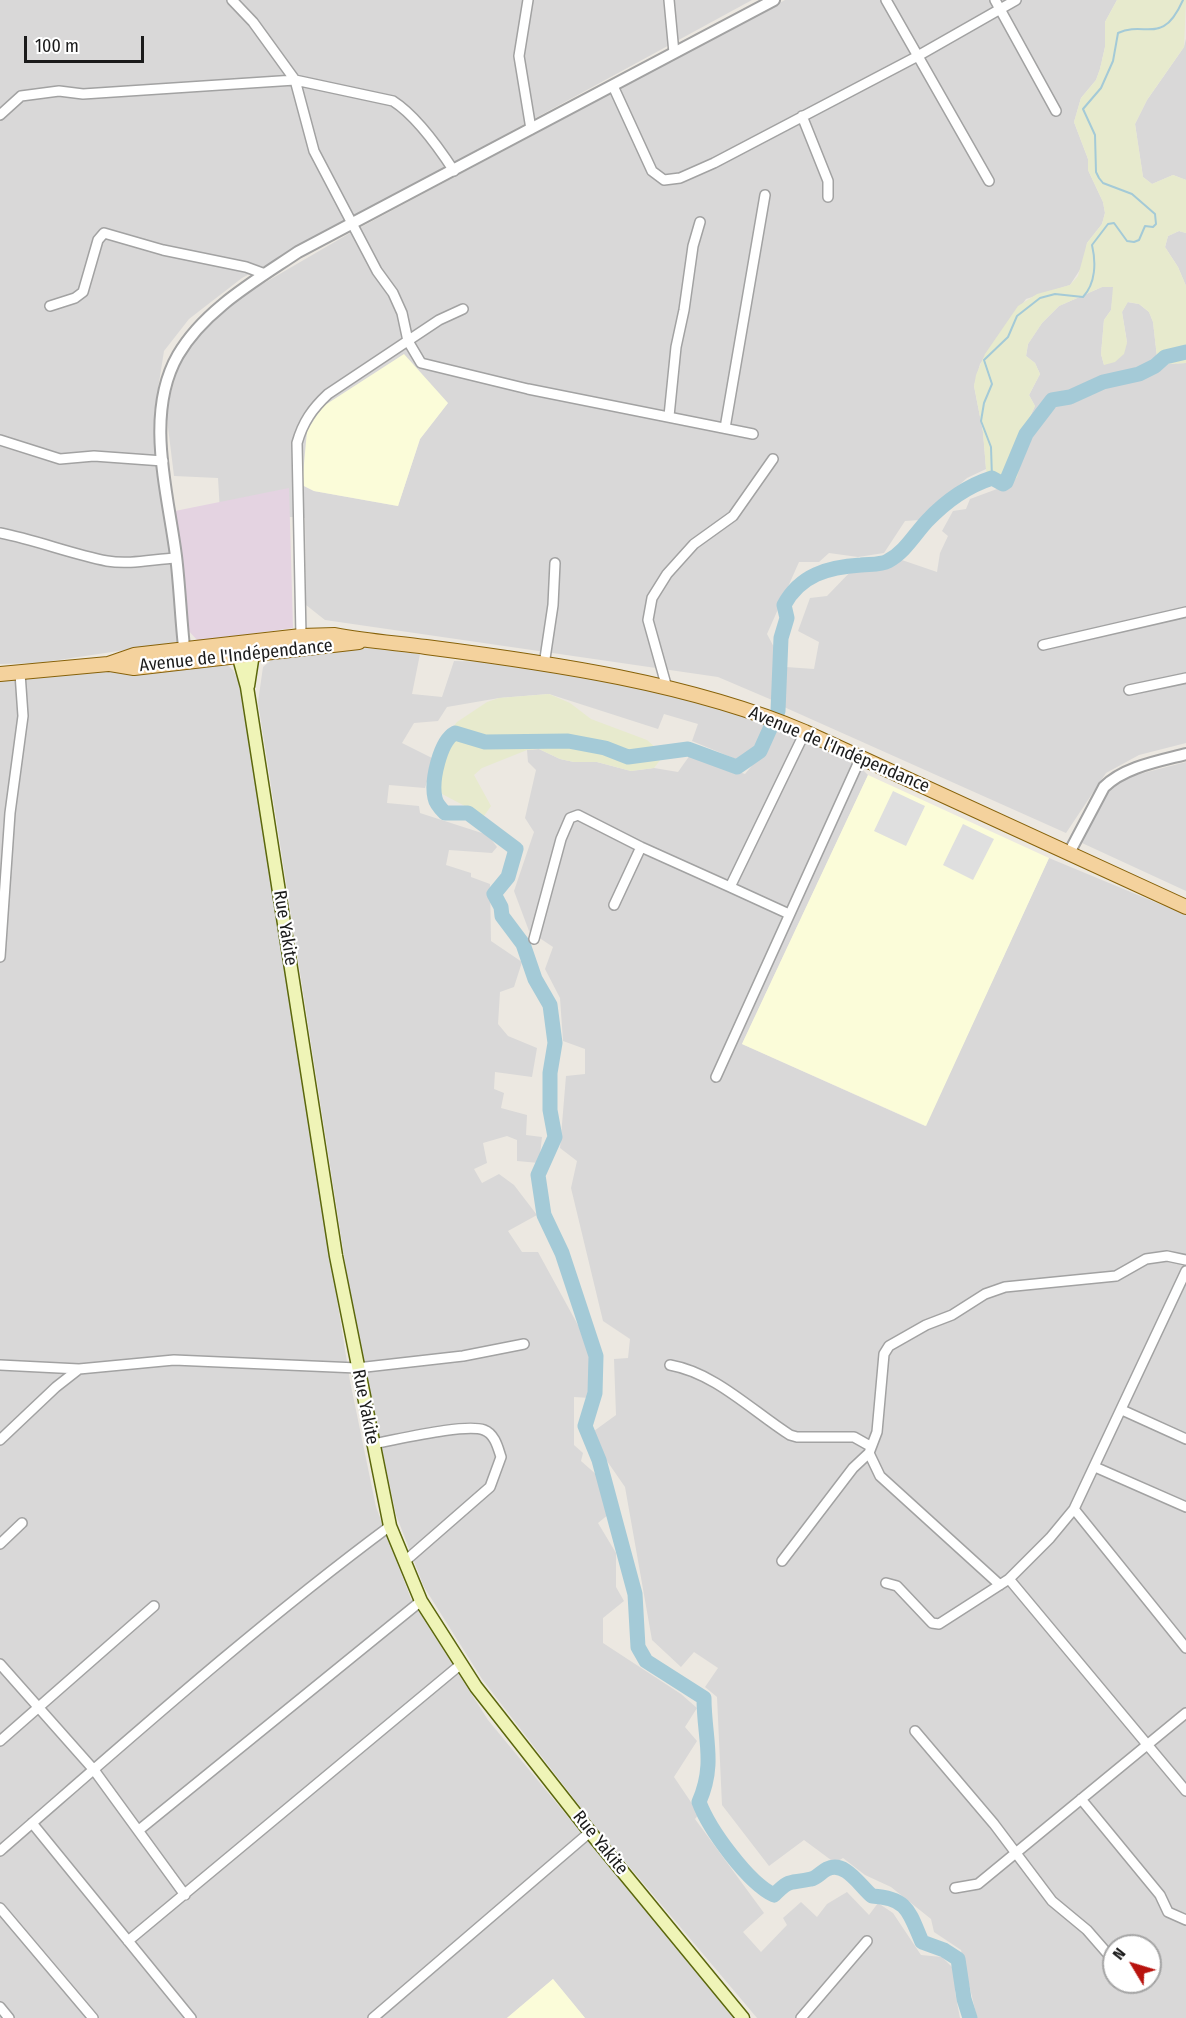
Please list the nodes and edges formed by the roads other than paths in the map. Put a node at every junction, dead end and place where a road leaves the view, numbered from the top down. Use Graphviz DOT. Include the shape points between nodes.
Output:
graph roads {
  1 [pos="232,0"];
  2 [pos="528,0"];
  3 [pos="669,0"];
  4 [pos="774,0"];
  5 [pos="886,0"];
  6 [pos="1016,0"];
  7 [pos="998,4"];
  8 [pos="674,53"];
  9 [pos="916,57"];
  10 [pos="295,80"];
  11 [pos="613,86"];
  12 [pos="1056,111"];
  13 [pos="0,115"];
  14 [pos="802,116"];
  15 [pos="531,129"];
  16 [pos="454,171"];
  17 [pos="989,181"];
  18 [pos="765,195"];
  19 [pos="828,197"];
  20 [pos="700,222"];
  21 [pos="352,224"];
  22 [pos="265,274"];
  23 [pos="50,306"];
  24 [pos="464,309"];
  25 [pos="408,341"];
  26 [pos="669,416"];
  27 [pos="725,428"];
  28 [pos="753,434"];
  29 [pos="0,440"];
  30 [pos="773,459"];
  31 [pos="163,461"];
  32 [pos="0,533"];
  33 [pos="176,558"];
  34 [pos="555,563"];
  35 [pos="1186,612"];
  36 [pos="301,636"];
  37 [pos="365,641"];
  38 [pos="1043,645"];
  39 [pos="255,648"];
  40 [pos="236,650"];
  41 [pos="185,656"];
  42 [pos="544,665"];
  43 [pos="20,673"];
  44 [pos="0,674"];
  45 [pos="1186,678"];
  46 [pos="248,687"];
  47 [pos="667,688"];
  48 [pos="1129,690"];
  49 [pos="805,732"];
  50 [pos="1186,754"];
  51 [pos="861,757"];
  52 [pos="641,848"];
  53 [pos="1069,853"];
  54 [pos="730,887"];
  55 [pos="614,905"];
  56 [pos="1186,907"];
  57 [pos="789,914"];
  58 [pos="534,939"];
  59 [pos="0,957"];
  60 [pos="716,1077"];
  61 [pos="1186,1260"];
  62 [pos="1186,1271"];
  63 [pos="524,1344"];
  64 [pos="0,1365"];
  65 [pos="670,1365"];
  66 [pos="357,1368"];
  67 [pos="79,1369"];
  68 [pos="1122,1410"];
  69 [pos="1186,1439"];
  70 [pos="0,1440"];
  71 [pos="372,1444"];
  72 [pos="869,1450"];
  73 [pos="1095,1467"];
  74 [pos="1186,1507"];
  75 [pos="1074,1509"];
  76 [pos="22,1523"];
  77 [pos="390,1526"];
  78 [pos="0,1544"];
  79 [pos="782,1561"];
  80 [pos="404,1562"];
  81 [pos="1009,1579"];
  82 [pos="886,1583"];
  83 [pos="1000,1585"];
  84 [pos="421,1600"];
  85 [pos="154,1606"];
  86 [pos="1186,1648"];
  87 [pos="0,1664"];
  88 [pos="460,1665"];
  89 [pos="37,1708"];
  90 [pos="1186,1713"];
  91 [pos="915,1731"];
  92 [pos="0,1741"];
  93 [pos="1147,1745"];
  94 [pos="94,1770"];
  95 [pos="1186,1791"];
  96 [pos="1081,1799"];
  97 [pos="32,1823"];
  98 [pos="139,1830"];
  99 [pos="590,1832"];
  100 [pos="0,1851"];
  101 [pos="1016,1853"];
  102 [pos="955,1888"];
  103 [pos="185,1895"];
  104 [pos="0,1908"];
  105 [pos="1186,1920"];
  106 [pos="128,1941"];
  107 [pos="867,1941"];
  108 [pos="1102,1947"];
  109 [pos="0,2007"];
  110 [pos="9,2018"];
  111 [pos="93,2018"];
  112 [pos="191,2018"];
  113 [pos="374,2018"];
  114 [pos="743,2018"];
  115 [pos="801,2018"];
  1 -- 10 [label="street"];
  2 -- 15 [label="street" via="519,56"];
  3 -- 8 [label="street"];
  4 -- 8 [label="street"];
  5 -- 9 [label="street"];
  6 -- 7 [label="street"];
  7 -- 9 [label="street"];
  7 -- 12 [label="street"];
  8 -- 11 [label="street"];
  9 -- 14 [label="street"];
  9 -- 17 [label="street"];
  10 -- 13 [label="street" via="184,90 48,92 21,96"];
  10 -- 16 [label="street" via="393,101 433,140"];
  10 -- 21 [label="street" via="314,151"];
  11 -- 14 [label="street" via="652,171 664,180 680,178 714,163"];
  11 -- 15 [label="street"];
  14 -- 19 [label="street" via="828,181"];
  15 -- 16 [label="street"];
  16 -- 21 [label="street"];
  18 -- 27 [label="street"];
  20 -- 26 [label="street" via="675,347"];
  21 -- 22 [label="street" via="297,252"];
  21 -- 25 [label="street" via="376,272 393,293"];
  22 -- 23 [label="street" via="104,233 98,240 83,292"];
  22 -- 31 [label="street" via="210,316 178,355 167,378 161,407"];
  24 -- 25 [label="street"];
  25 -- 26 [label="street" via="426,366"];
  25 -- 36 [label="street" via="328,394 312,408 302,425 297,443"];
  26 -- 27 [label="street"];
  27 -- 28 [label="street"];
  29 -- 31 [label="street" via="60,459 94,456"];
  30 -- 47 [label="street" via="733,516 694,544 652,598 648,620"];
  31 -- 33 [label="street"];
  32 -- 33 [label="street" via="108,561"];
  33 -- 41 [label="street"];
  34 -- 42 [label="street"];
  35 -- 38 [label="street"];
  36 -- 37 [label="main road, Avenue de l'Indépendance" via="335,635"];
  36 -- 39 [label="main road, Avenue de l'Indépendance"];
  37 -- 39 [label="main road, Avenue de l'Indépendance" via="337,646"];
  37 -- 42 [label="main road, Avenue de l'Indépendance"];
  39 -- 40 [label="main road, Avenue de l'Indépendance"];
  39 -- 46 [label="main road, Rue Yakite"];
  40 -- 41 [label="main road, Avenue de l'Indépendance"];
  40 -- 46 [label="main road, Rue Yakite"];
  41 -- 43 [label="main road, Avenue de l'Indépendance" via="134,668 108,664"];
  42 -- 47 [label="main road, Avenue de l'Indépendance"];
  43 -- 44 [label="main road, Avenue de l'Indépendance"];
  43 -- 59 [label="street" via="23,716 10,813"];
  45 -- 48 [label="street"];
  46 -- 66 [label="main road, Rue Yakite" via="336,1256"];
  47 -- 49 [label="main road, Avenue de l'Indépendance" via="764,715"];
  49 -- 51 [label="main road, Avenue de l'Indépendance"];
  49 -- 54 [label="street"];
  50 -- 53 [label="street" via="1112,779"];
  51 -- 53 [label="main road, Avenue de l'Indépendance"];
  51 -- 57 [label="street"];
  52 -- 54 [label="street"];
  52 -- 55 [label="street"];
  52 -- 58 [label="street" via="578,815 570,818"];
  53 -- 56 [label="main road, Avenue de l'Indépendance"];
  54 -- 57 [label="street"];
  57 -- 60 [label="street"];
  61 -- 72 [label="street" via="1167,1256 1146,1260 1116,1276 1005,1287 889,1346 882,1362 877,1432"];
  62 -- 68 [label="street"];
  63 -- 66 [label="street" via="463,1356"];
  64 -- 67 [label="street"];
  65 -- 72 [label="street" via="718,1384 789,1435 854,1437"];
  66 -- 67 [label="street" via="174,1360"];
  66 -- 71 [label="main road, Rue Yakite"];
  67 -- 70 [label="street"];
  68 -- 69 [label="street"];
  68 -- 73 [label="street"];
  71 -- 77 [label="main road, Rue Yakite"];
  71 -- 80 [label="street" via="483,1429 490,1434 501,1457 490,1487"];
  72 -- 79 [label="street"];
  72 -- 83 [label="street" via="880,1476"];
  73 -- 74 [label="street"];
  73 -- 75 [label="street"];
  75 -- 81 [label="street"];
  75 -- 86 [label="street"];
  76 -- 78 [label="street"];
  77 -- 80 [label="main road, Rue Yakite"];
  77 -- 94 [label="street" via="185,1690"];
  80 -- 84 [label="main road, Rue Yakite"];
  81 -- 83 [label="street"];
  81 -- 93 [label="street"];
  82 -- 83 [label="street" via="897,1586 932,1623 939,1624"];
  84 -- 88 [label="main road, Rue Yakite"];
  84 -- 98 [label="street"];
  85 -- 89 [label="street"];
  87 -- 89 [label="street"];
  88 -- 99 [label="main road, Rue Yakite"];
  88 -- 103 [label="street"];
  89 -- 92 [label="street"];
  89 -- 94 [label="street"];
  90 -- 93 [label="street"];
  91 -- 101 [label="street"];
  93 -- 95 [label="street"];
  93 -- 96 [label="street"];
  94 -- 97 [label="street"];
  94 -- 98 [label="street"];
  96 -- 101 [label="street"];
  96 -- 105 [label="street" via="1160,1895 1168,1912"];
  97 -- 100 [label="street"];
  97 -- 106 [label="street"];
  98 -- 103 [label="street"];
  99 -- 113 [label="street"];
  99 -- 114 [label="main road, Rue Yakite"];
  101 -- 102 [label="street" via="978,1884"];
  101 -- 108 [label="street" via="1052,1901"];
  103 -- 106 [label="street"];
  104 -- 111 [label="street"];
  106 -- 112 [label="street"];
  107 -- 115 [label="street"];
  109 -- 110 [label="street"];
}
